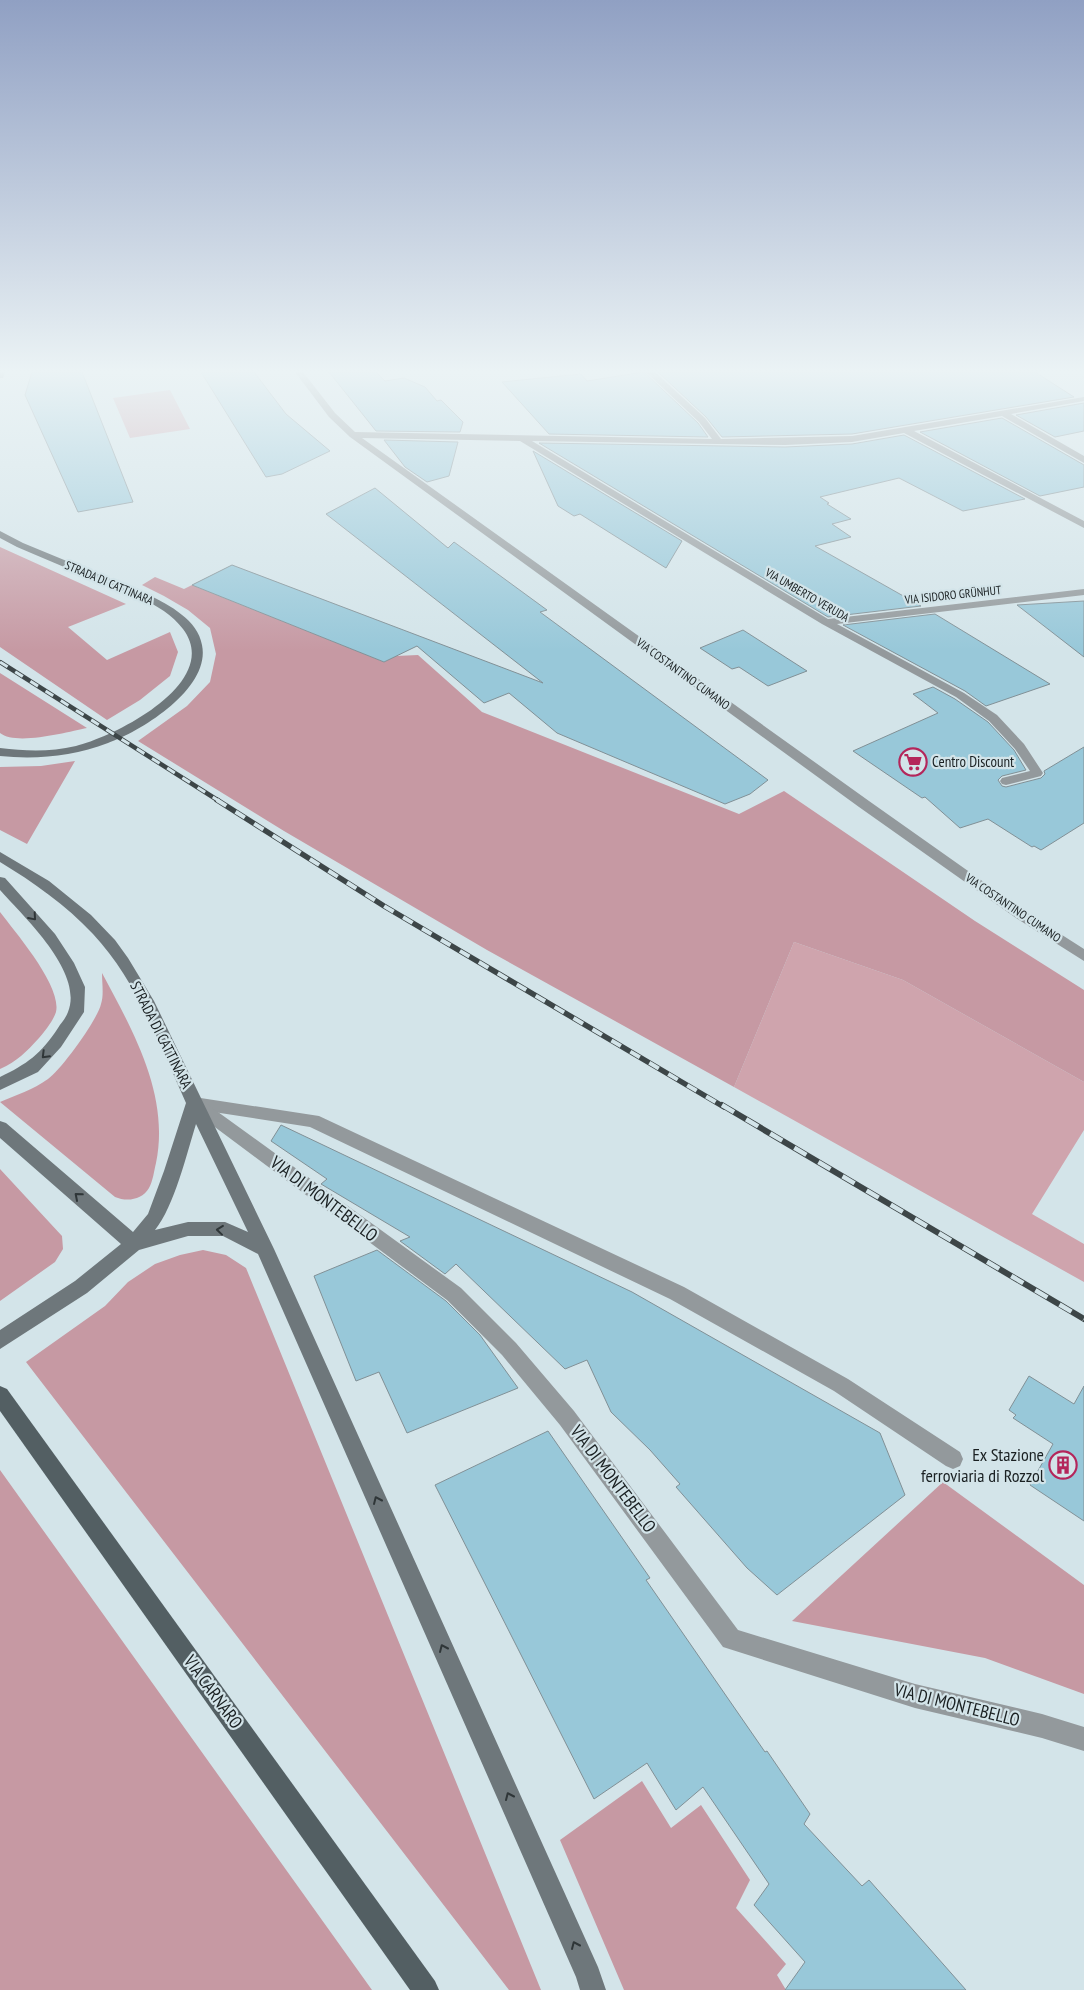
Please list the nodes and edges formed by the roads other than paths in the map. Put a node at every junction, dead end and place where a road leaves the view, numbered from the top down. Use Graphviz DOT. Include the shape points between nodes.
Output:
graph roads {
  1 [pos="396,465"];
  2 [pos="564,465"];
  3 [pos="971,465"];
  4 [pos="1084,525"];
  5 [pos="0,534"];
  6 [pos="1084,592"];
  7 [pos="826,622"];
  8 [pos="0,752"];
  9 [pos="1006,781"];
  10 [pos="0,856"];
  11 [pos="0,881"];
  12 [pos="1084,956"];
  13 [pos="0,1084"];
  14 [pos="194,1103"];
  15 [pos="0,1128"];
  16 [pos="134,1244"];
  17 [pos="265,1249"];
  18 [pos="0,1340"];
  19 [pos="0,1395"];
  20 [pos="953,1459"];
  21 [pos="1084,1739"];
  22 [pos="426,1990"];
  23 [pos="593,1990"];
  1 -- 12 [label="street, VIA COSTANTINO CUMANO" via="872,809"];
  2 -- 7 [label="street, VIA UMBERTO VERUDA"];
  3 -- 4 [label="street"];
  5 -- 8 [label="street, STRADA DI CATTINARA" via="150,600 179,618 196,641 196,667 179,694 143,721 95,744 55,754"];
  6 -- 7 [label="street, VIA ISIDORO GRÜNHUT"];
  7 -- 9 [label="street, VIA UMBERTO VERUDA" via="960,695 993,718 1020,747 1037,773"];
  10 -- 14 [label="street, STRADA DI CATTINARA" via="68,902 110,944 145,998"];
  11 -- 13 [label="street, one-way" via="50,937 78,988 76,1012 56,1044 32,1068"];
  14 -- 16 [label="street, STRADA DI CATTINARA" via="173,1171 154,1218"];
  14 -- 17 [label="street"];
  14 -- 20 [label="street" via="313,1121 677,1293 841,1385"];
  14 -- 21 [label="street, VIA DI MONTEBELLO" via="454,1294 509,1349 567,1418 731,1639 915,1696"];
  16 -- 15 [label="street, one-way"];
  17 -- 16 [label="street, one-way" via="225,1229 188,1230"];
  16 -- 18 [label="street, STRADA DI CATTINARA" via="80,1287"];
  23 -- 17 [label="street, one-way"];
  19 -- 22 [label="main road, VIA CARNARO"];
}
